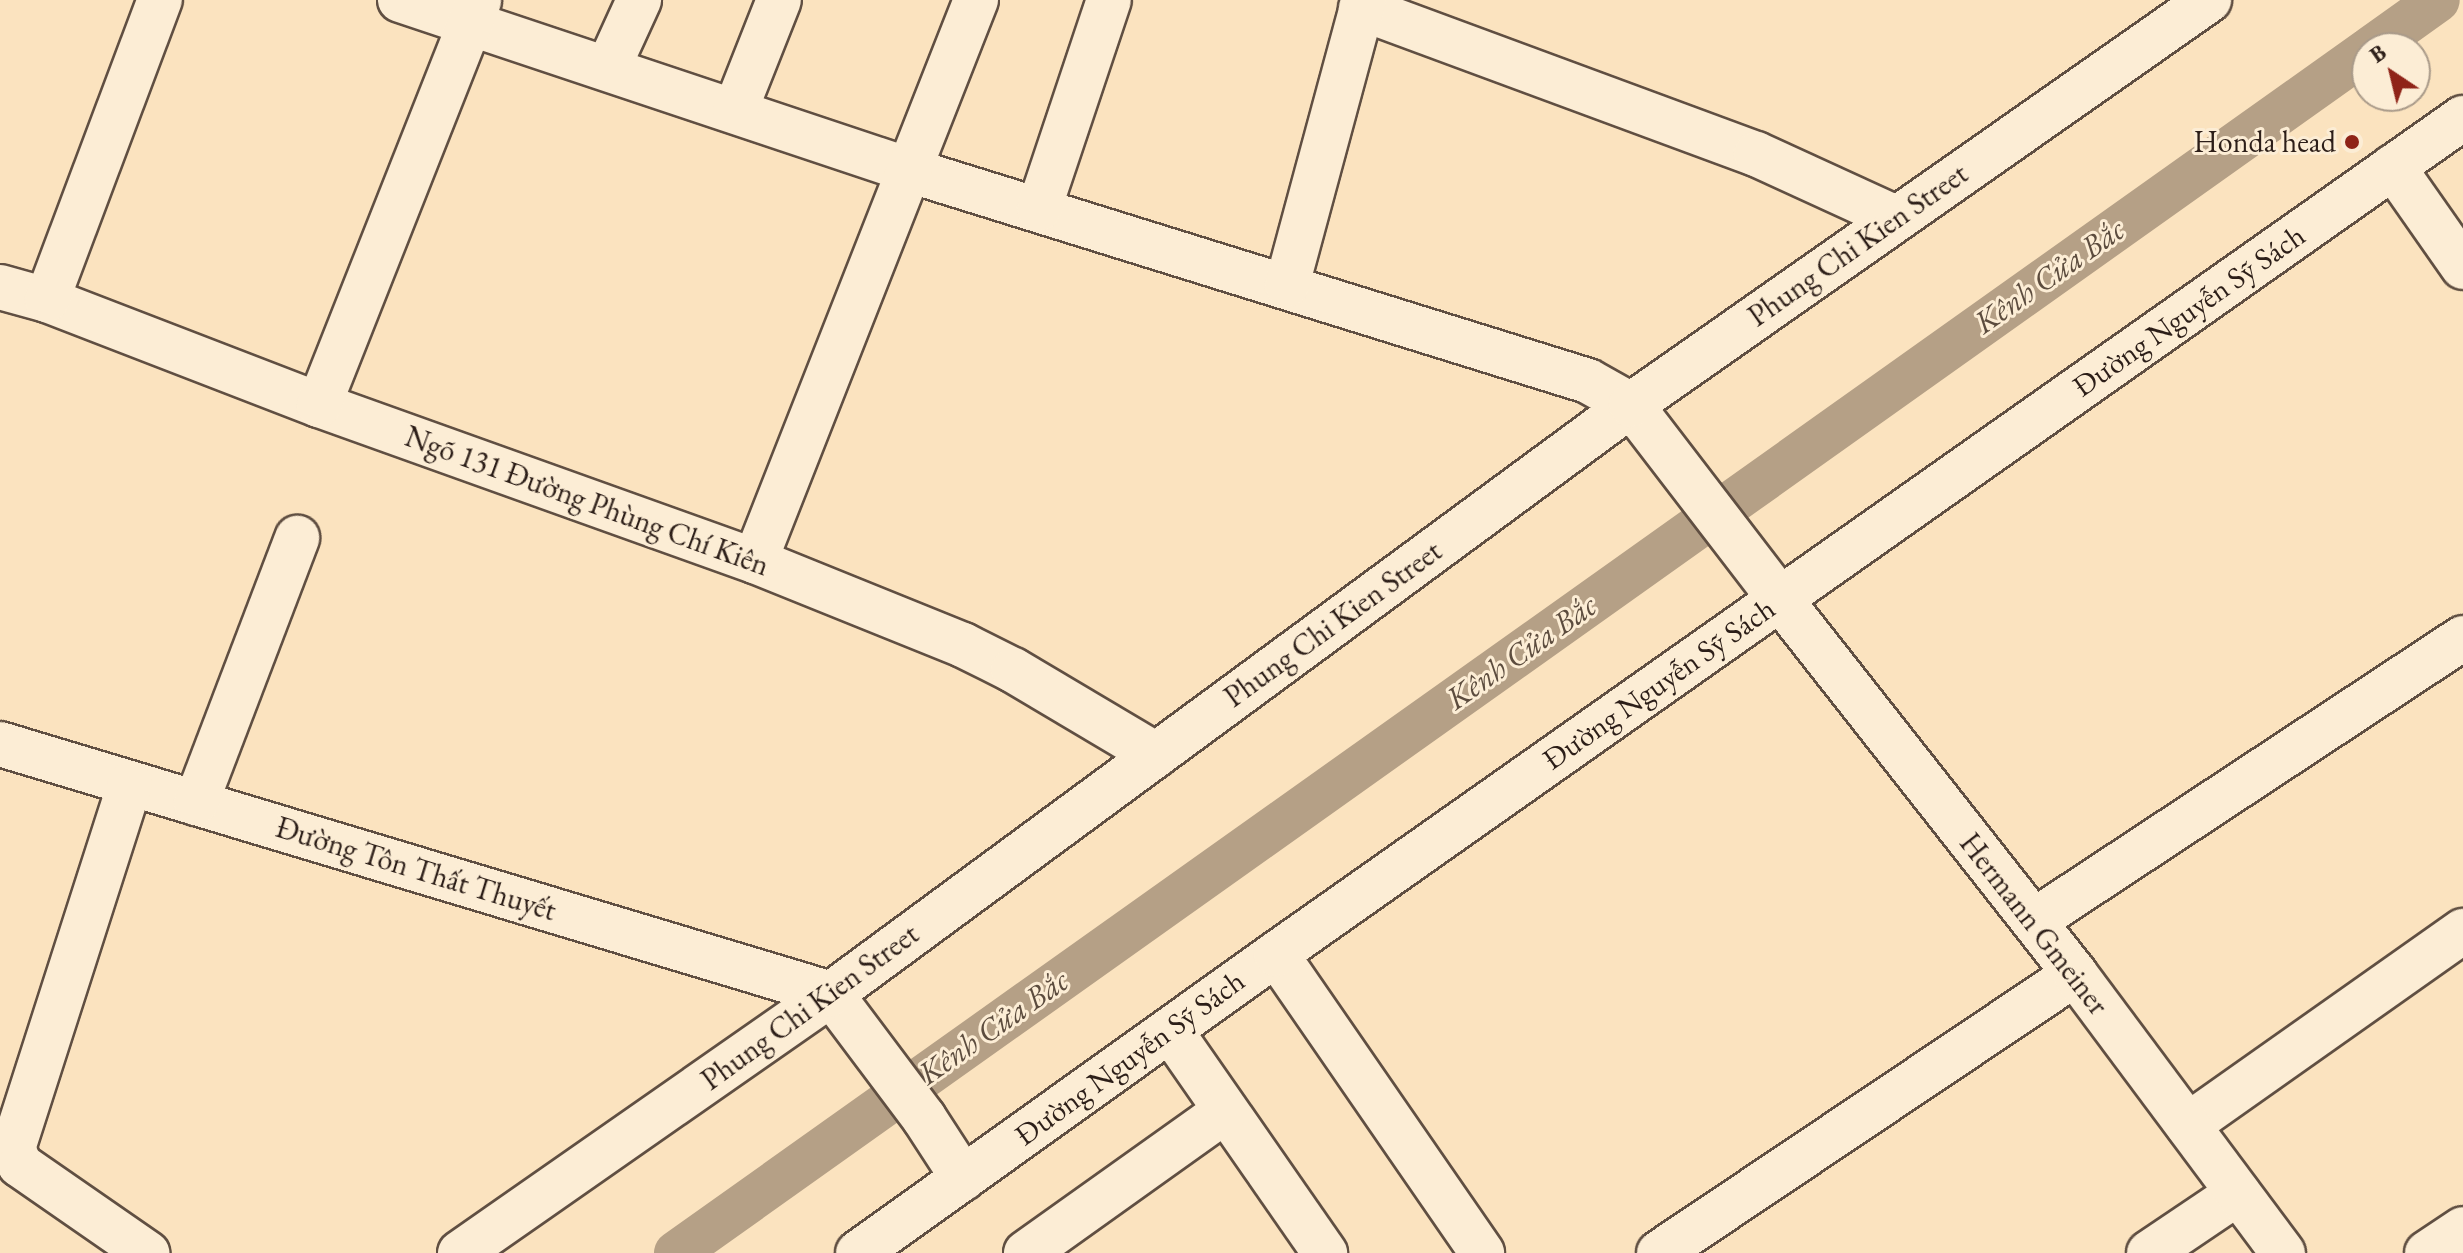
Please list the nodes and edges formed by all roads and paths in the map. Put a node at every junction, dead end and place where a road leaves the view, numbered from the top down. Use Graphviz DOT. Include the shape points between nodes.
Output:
graph roads {
  1 [pos="160,0"];
  2 [pos="400,0"];
  3 [pos="639,0"];
  4 [pos="779,0"];
  5 [pos="976,0"];
  6 [pos="1109,0"];
  7 [pos="2209,0"];
  8 [pos="1362,4"];
  9 [pos="474,11"];
  10 [pos="608,68"];
  11 [pos="735,111"];
  12 [pos="2463,118"];
  13 [pos="2393,167"];
  14 [pos="909,170"];
  15 [pos="1039,209"];
  16 [pos="1896,218"];
  17 [pos="2463,267"];
  18 [pos="1287,285"];
  19 [pos="0,287"];
  20 [pos="47,300"];
  21 [pos="319,405"];
  22 [pos="1631,405"];
  23 [pos="297,538"];
  24 [pos="755,561"];
  25 [pos="1780,599"];
  26 [pos="2463,638"];
  27 [pos="0,744"];
  28 [pos="1156,755"];
  29 [pos="130,784"];
  30 [pos="196,803"];
  31 [pos="2034,921"];
  32 [pos="2463,931"];
  33 [pos="1276,954"];
  34 [pos="2075,974"];
  35 [pos="842,1008"];
  36 [pos="1170,1030"];
  37 [pos="1225,1111"];
  38 [pos="2188,1125"];
  39 [pos="963,1178"];
  40 [pos="2238,1193"];
  41 [pos="2463,1229"];
  42 [pos="147,1253"];
  43 [pos="460,1253"];
  44 [pos="858,1253"];
  45 [pos="1026,1253"];
  46 [pos="1325,1253"];
  47 [pos="1482,1253"];
  48 [pos="1659,1253"];
  49 [pos="2149,1253"];
  50 [pos="2283,1253"];
  51 [pos="2427,1253"];
  1 -- 20 [label="street"];
  2 -- 9 [label="street"];
  3 -- 10 [label="street"];
  4 -- 11 [label="street"];
  5 -- 14 [label="street"];
  6 -- 15 [label="street"];
  7 -- 16 [label="street, Phung Chi Kien Street"];
  8 -- 16 [label="street" via="1756,154"];
  8 -- 18 [label="street"];
  9 -- 10 [label="street"];
  9 -- 21 [label="street"];
  10 -- 11 [label="street"];
  11 -- 14 [label="street"];
  12 -- 13 [label="street, Đường Nguyễn Sỹ Sách"];
  13 -- 17 [label="street"];
  13 -- 25 [label="street, Đường Nguyễn Sỹ Sách"];
  14 -- 15 [label="street"];
  14 -- 24 [label="street"];
  15 -- 18 [label="street"];
  16 -- 22 [label="street, Phung Chi Kien Street"];
  18 -- 22 [label="street" via="1588,381"];
  19 -- 20 [label="street, Ngõ 131 Đường Phùng Chí Kiên"];
  20 -- 21 [label="street, Ngõ 131 Đường Phùng Chí Kiên"];
  21 -- 24 [label="street, Ngõ 131 Đường Phùng Chí Kiên"];
  22 -- 25 [label="street, Hermann Gmeiner"];
  22 -- 28 [label="street, Phung Chi Kien Street"];
  23 -- 30 [label="street"];
  24 -- 28 [label="street, Ngõ 131 Đường Phùng Chí Kiên" via="963,645"];
  25 -- 31 [label="street, Hermann Gmeiner"];
  25 -- 33 [label="street, Đường Nguyễn Sỹ Sách"];
  26 -- 31 [label="street"];
  27 -- 29 [label="street, Đường Tôn Thất Thuyết"];
  28 -- 35 [label="street, Phung Chi Kien Street"];
  29 -- 30 [label="street, Đường Tôn Thất Thuyết"];
  29 -- 42 [label="street" via="13,1148 20,1165"];
  30 -- 35 [label="street, Đường Tôn Thất Thuyết"];
  31 -- 34 [label="street, Hermann Gmeiner"];
  32 -- 38 [label="street"];
  33 -- 36 [label="street, Đường Nguyễn Sỹ Sách"];
  33 -- 47 [label="street"];
  34 -- 38 [label="street, Hermann Gmeiner"];
  34 -- 48 [label="street"];
  35 -- 39 [label="street"];
  35 -- 43 [label="street, Phung Chi Kien Street"];
  36 -- 37 [label="street"];
  36 -- 39 [label="street, Đường Nguyễn Sỹ Sách"];
  37 -- 45 [label="street"];
  37 -- 46 [label="street"];
  38 -- 40 [label="street, Hermann Gmeiner"];
  39 -- 44 [label="street, Đường Nguyễn Sỹ Sách"];
  40 -- 49 [label="street"];
  40 -- 50 [label="street, Hermann Gmeiner"];
  41 -- 51 [label="street"];
}
